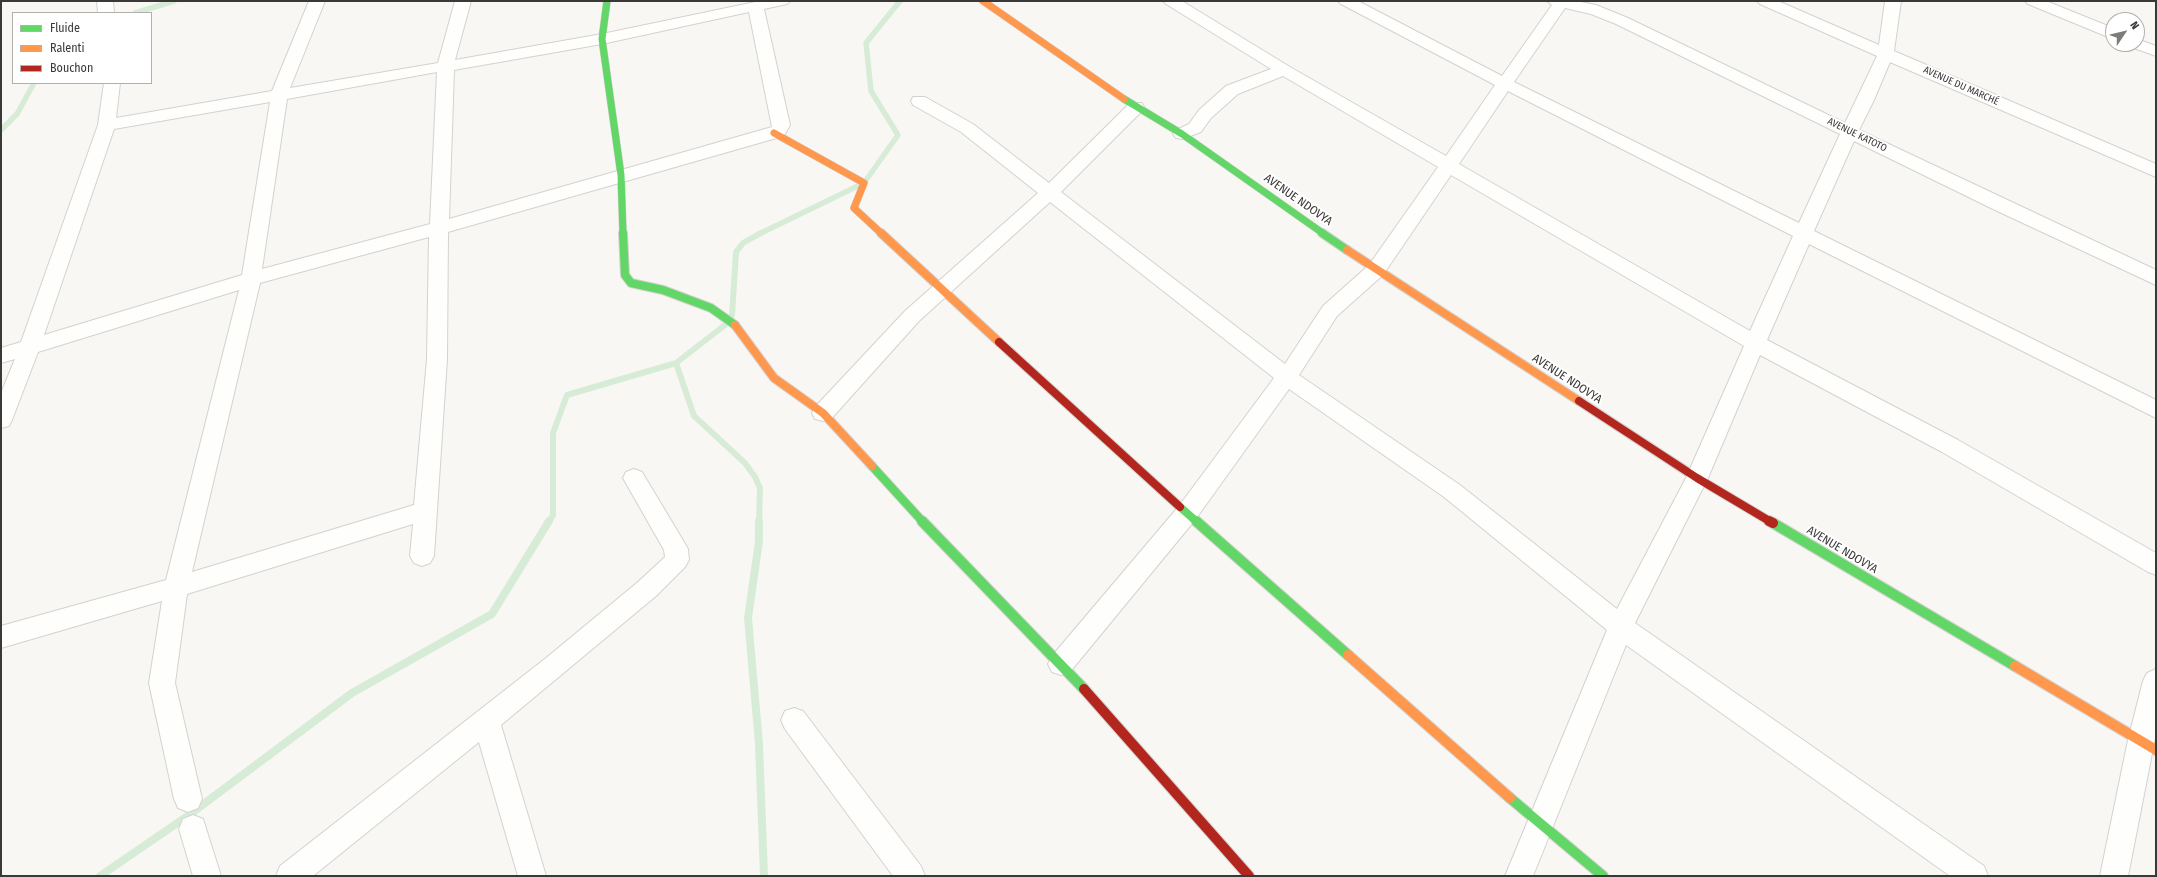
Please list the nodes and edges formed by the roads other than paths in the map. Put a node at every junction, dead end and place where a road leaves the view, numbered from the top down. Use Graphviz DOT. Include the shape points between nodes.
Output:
graph roads {
  1 [pos="105,1"];
  2 [pos="317,1"];
  3 [pos="463,1"];
  4 [pos="607,1"];
  5 [pos="782,1"];
  6 [pos="983,1"];
  7 [pos="1171,1"];
  8 [pos="1346,1"];
  9 [pos="1766,1"];
  10 [pos="1893,1"];
  11 [pos="2033,1"];
  12 [pos="1559,2"];
  13 [pos="756,7"];
  14 [pos="106,12"];
  15 [pos="2105,31"];
  16 [pos="602,39"];
  17 [pos="2145,47"];
  18 [pos="2156,51"];
  19 [pos="1886,53"];
  20 [pos="446,65"];
  21 [pos="1284,70"];
  22 [pos="1504,83"];
  23 [pos="112,84"];
  24 [pos="279,94"];
  25 [pos="919,101"];
  26 [pos="1136,107"];
  27 [pos="107,125"];
  28 [pos="1849,132"];
  29 [pos="774,133"];
  30 [pos="1182,134"];
  31 [pos="1450,165"];
  32 [pos="2156,171"];
  33 [pos="621,175"];
  34 [pos="1049,192"];
  35 [pos="439,228"];
  36 [pos="1804,235"];
  37 [pos="1376,270"];
  38 [pos="2156,278"];
  39 [pos="251,279"];
  40 [pos="940,289"];
  41 [pos="1755,343"];
  42 [pos="30,347"];
  43 [pos="1,356"];
  44 [pos="1286,377"];
  45 [pos="2156,410"];
  46 [pos="823,413"];
  47 [pos="1,420"];
  48 [pos="634,478"];
  49 [pos="1697,478"];
  50 [pos="426,512"];
  51 [pos="1187,513"];
  52 [pos="422,556"];
  53 [pos="2156,565"];
  54 [pos="176,587"];
  55 [pos="1621,627"];
  56 [pos="1,637"];
  57 [pos="1061,664"];
  58 [pos="2156,681"];
  59 [pos="486,719"];
  60 [pos="794,720"];
  61 [pos="2149,745"];
  62 [pos="188,799"];
  63 [pos="1540,825"];
  64 [pos="193,829"];
  65 [pos="207,876"];
  66 [pos="290,876"];
  67 [pos="532,876"];
  68 [pos="911,876"];
  69 [pos="1249,876"];
  70 [pos="1519,876"];
  71 [pos="1603,876"];
  72 [pos="1974,876"];
  73 [pos="2114,876"];
  1 -- 14 [label="street"];
  2 -- 24 [label="street"];
  3 -- 20 [label="street"];
  4 -- 16 [label="street"];
  5 -- 13 [label="street"];
  6 -- 26 [label="street, AVENUE NDOVYA"];
  7 -- 21 [label="street"];
  8 -- 22 [label="street"];
  9 -- 19 [label="street, AVENUE DU MARCHÉ"];
  10 -- 19 [label="street"];
  11 -- 15 [label="street"];
  12 -- 22 [label="street"];
  12 -- 28 [label="street, AVENUE KATOTO" via="1596,10 1622,21"];
  13 -- 16 [label="street"];
  13 -- 29 [label="street" via="781,125"];
  16 -- 20 [label="street"];
  16 -- 33 [label="street"];
  17 -- 18 [label="street"];
  19 -- 28 [label="street"];
  19 -- 32 [label="street, AVENUE DU MARCHÉ"];
  20 -- 24 [label="street"];
  20 -- 35 [label="street"];
  21 -- 30 [label="street" via="1232,90 1209,110 1194,128"];
  21 -- 31 [label="street"];
  22 -- 31 [label="street"];
  22 -- 36 [label="street"];
  23 -- 27 [label="street"];
  24 -- 27 [label="street"];
  24 -- 39 [label="street"];
  25 -- 34 [label="street" via="967,128"];
  26 -- 30 [label="street, AVENUE NDOVYA"];
  26 -- 34 [label="street"];
  27 -- 42 [label="street"];
  28 -- 36 [label="street"];
  28 -- 38 [label="street, AVENUE KATOTO"];
  29 -- 33 [label="street"];
  29 -- 40 [label="street" via="864,183 854,208"];
  30 -- 37 [label="street, AVENUE NDOVYA"];
  31 -- 37 [label="street"];
  31 -- 41 [label="street"];
  33 -- 35 [label="street"];
  33 -- 46 [label="street" via="625,275 631,282 644,287 663,290 711,308 736,325 774,378"];
  34 -- 40 [label="street"];
  34 -- 44 [label="street"];
  35 -- 39 [label="street"];
  35 -- 50 [label="street" via="437,359"];
  36 -- 41 [label="street"];
  36 -- 45 [label="street"];
  37 -- 44 [label="street" via="1330,311"];
  37 -- 49 [label="street, AVENUE NDOVYA"];
  39 -- 42 [label="street"];
  39 -- 54 [label="street"];
  40 -- 46 [label="street"];
  40 -- 51 [label="street"];
  41 -- 49 [label="street"];
  41 -- 53 [label="street" via="1950,446"];
  42 -- 43 [label="street"];
  42 -- 47 [label="street"];
  44 -- 51 [label="street"];
  44 -- 55 [label="street" via="1452,491"];
  46 -- 57 [label="street" via="953,554"];
  48 -- 59 [label="street" via="676,549 677,560 647,589"];
  49 -- 55 [label="street"];
  49 -- 61 [label="street, AVENUE NDOVYA"];
  50 -- 52 [label="street"];
  50 -- 54 [label="street"];
  51 -- 57 [label="street"];
  51 -- 63 [label="street"];
  54 -- 56 [label="street"];
  54 -- 62 [label="street" via="162,683"];
  55 -- 63 [label="street"];
  55 -- 72 [label="street"];
  57 -- 69 [label="street"];
  58 -- 61 [label="street"];
  59 -- 66 [label="street"];
  59 -- 67 [label="street"];
  60 -- 68 [label="street"];
  61 -- 73 [label="street"];
  63 -- 70 [label="street"];
  63 -- 71 [label="street"];
  64 -- 65 [label="street"];
}
